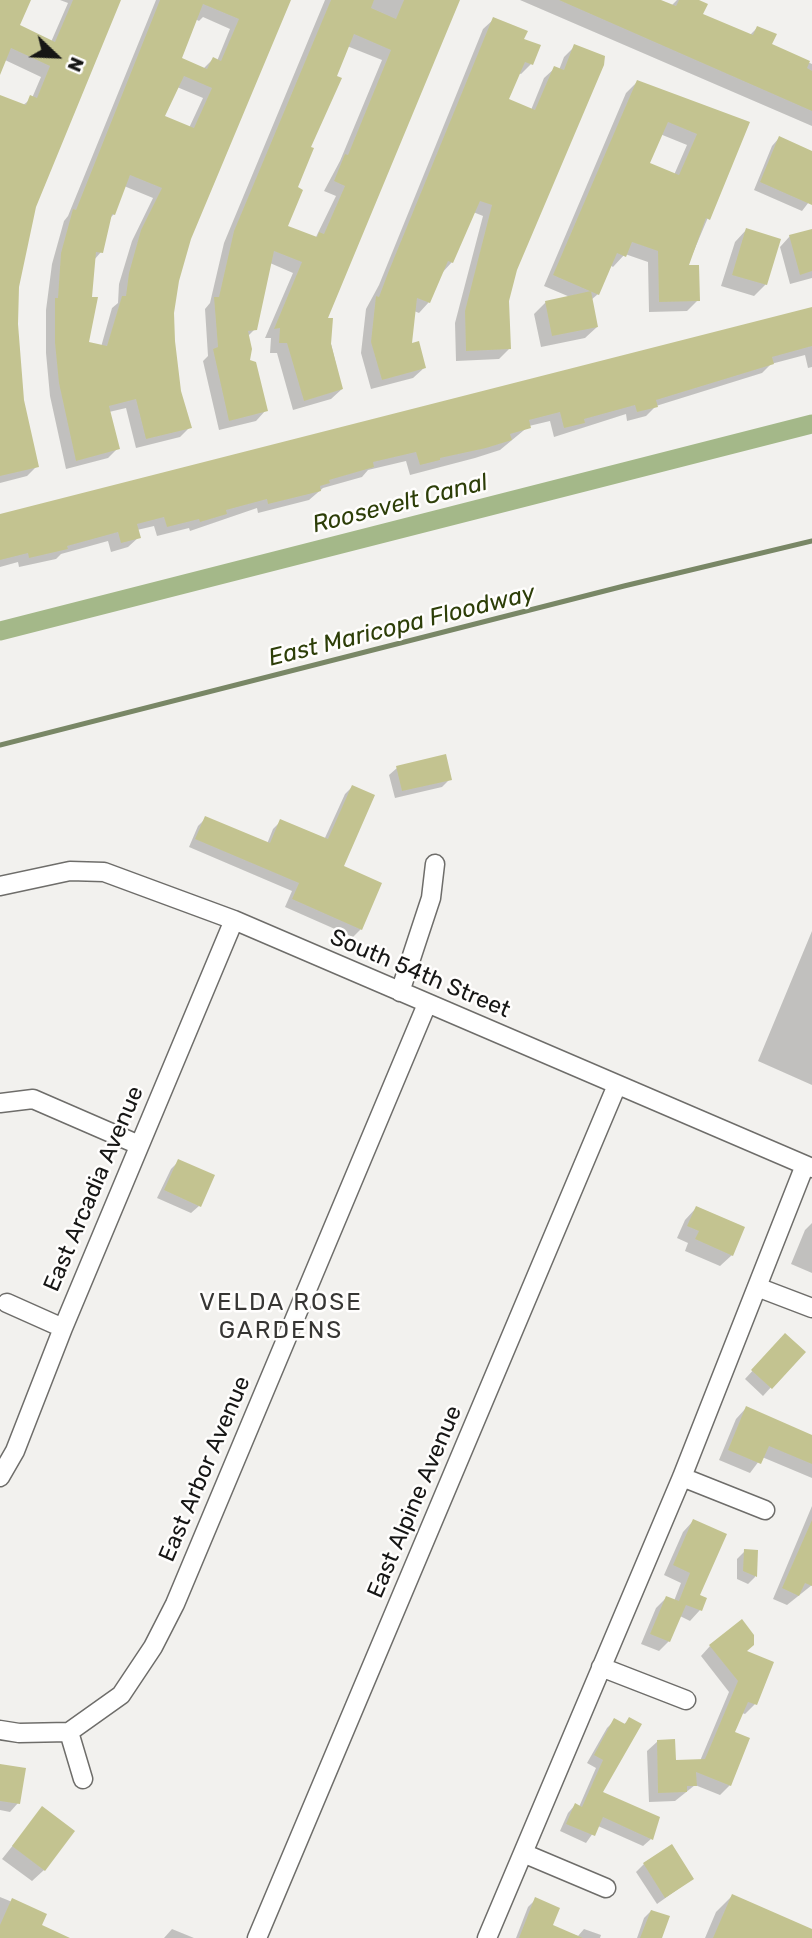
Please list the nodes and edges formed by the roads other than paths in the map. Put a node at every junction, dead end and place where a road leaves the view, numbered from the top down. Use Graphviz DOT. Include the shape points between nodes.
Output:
graph roads {
  1 [pos="435,864"];
  2 [pos="0,886"];
  3 [pos="234,920"];
  4 [pos="400,992"];
  5 [pos="427,1004"];
  6 [pos="617,1085"];
  7 [pos="0,1102"];
  8 [pos="139,1145"];
  9 [pos="809,1166"];
  10 [pos="757,1287"];
  11 [pos="7,1303"];
  12 [pos="812,1308"];
  13 [pos="63,1328"];
  14 [pos="682,1476"];
  15 [pos="0,1477"];
  16 [pos="765,1510"];
  17 [pos="601,1667"];
  18 [pos="686,1700"];
  19 [pos="0,1730"];
  20 [pos="69,1731"];
  21 [pos="83,1779"];
  22 [pos="523,1853"];
  23 [pos="606,1888"];
  24 [pos="257,1938"];
  25 [pos="487,1938"];
  1 -- 4 [label="street" via="431,898"];
  2 -- 3 [label="street, South 54th Street" via="70,871 104,872"];
  3 -- 4 [label="street, South 54th Street"];
  3 -- 8 [label="street, East Arcadia Avenue"];
  4 -- 5 [label="street, South 54th Street"];
  5 -- 6 [label="street, South 54th Street"];
  5 -- 20 [label="street, East Arbor Avenue" via="175,1604 121,1695"];
  6 -- 9 [label="street, South 54th Street"];
  6 -- 24 [label="street, East Alpine Avenue"];
  7 -- 8 [label="street" via="33,1099"];
  8 -- 13 [label="street, East Arcadia Avenue"];
  9 -- 10 [label="street"];
  10 -- 12 [label="street"];
  10 -- 14 [label="street"];
  11 -- 13 [label="street"];
  13 -- 15 [label="street, East Arcadia Avenue" via="15,1451"];
  14 -- 16 [label="street"];
  14 -- 17 [label="street"];
  17 -- 18 [label="street"];
  17 -- 22 [label="street"];
  19 -- 20 [label="street" via="19,1734"];
  20 -- 21 [label="street"];
  22 -- 23 [label="street"];
  22 -- 25 [label="street"];
}
